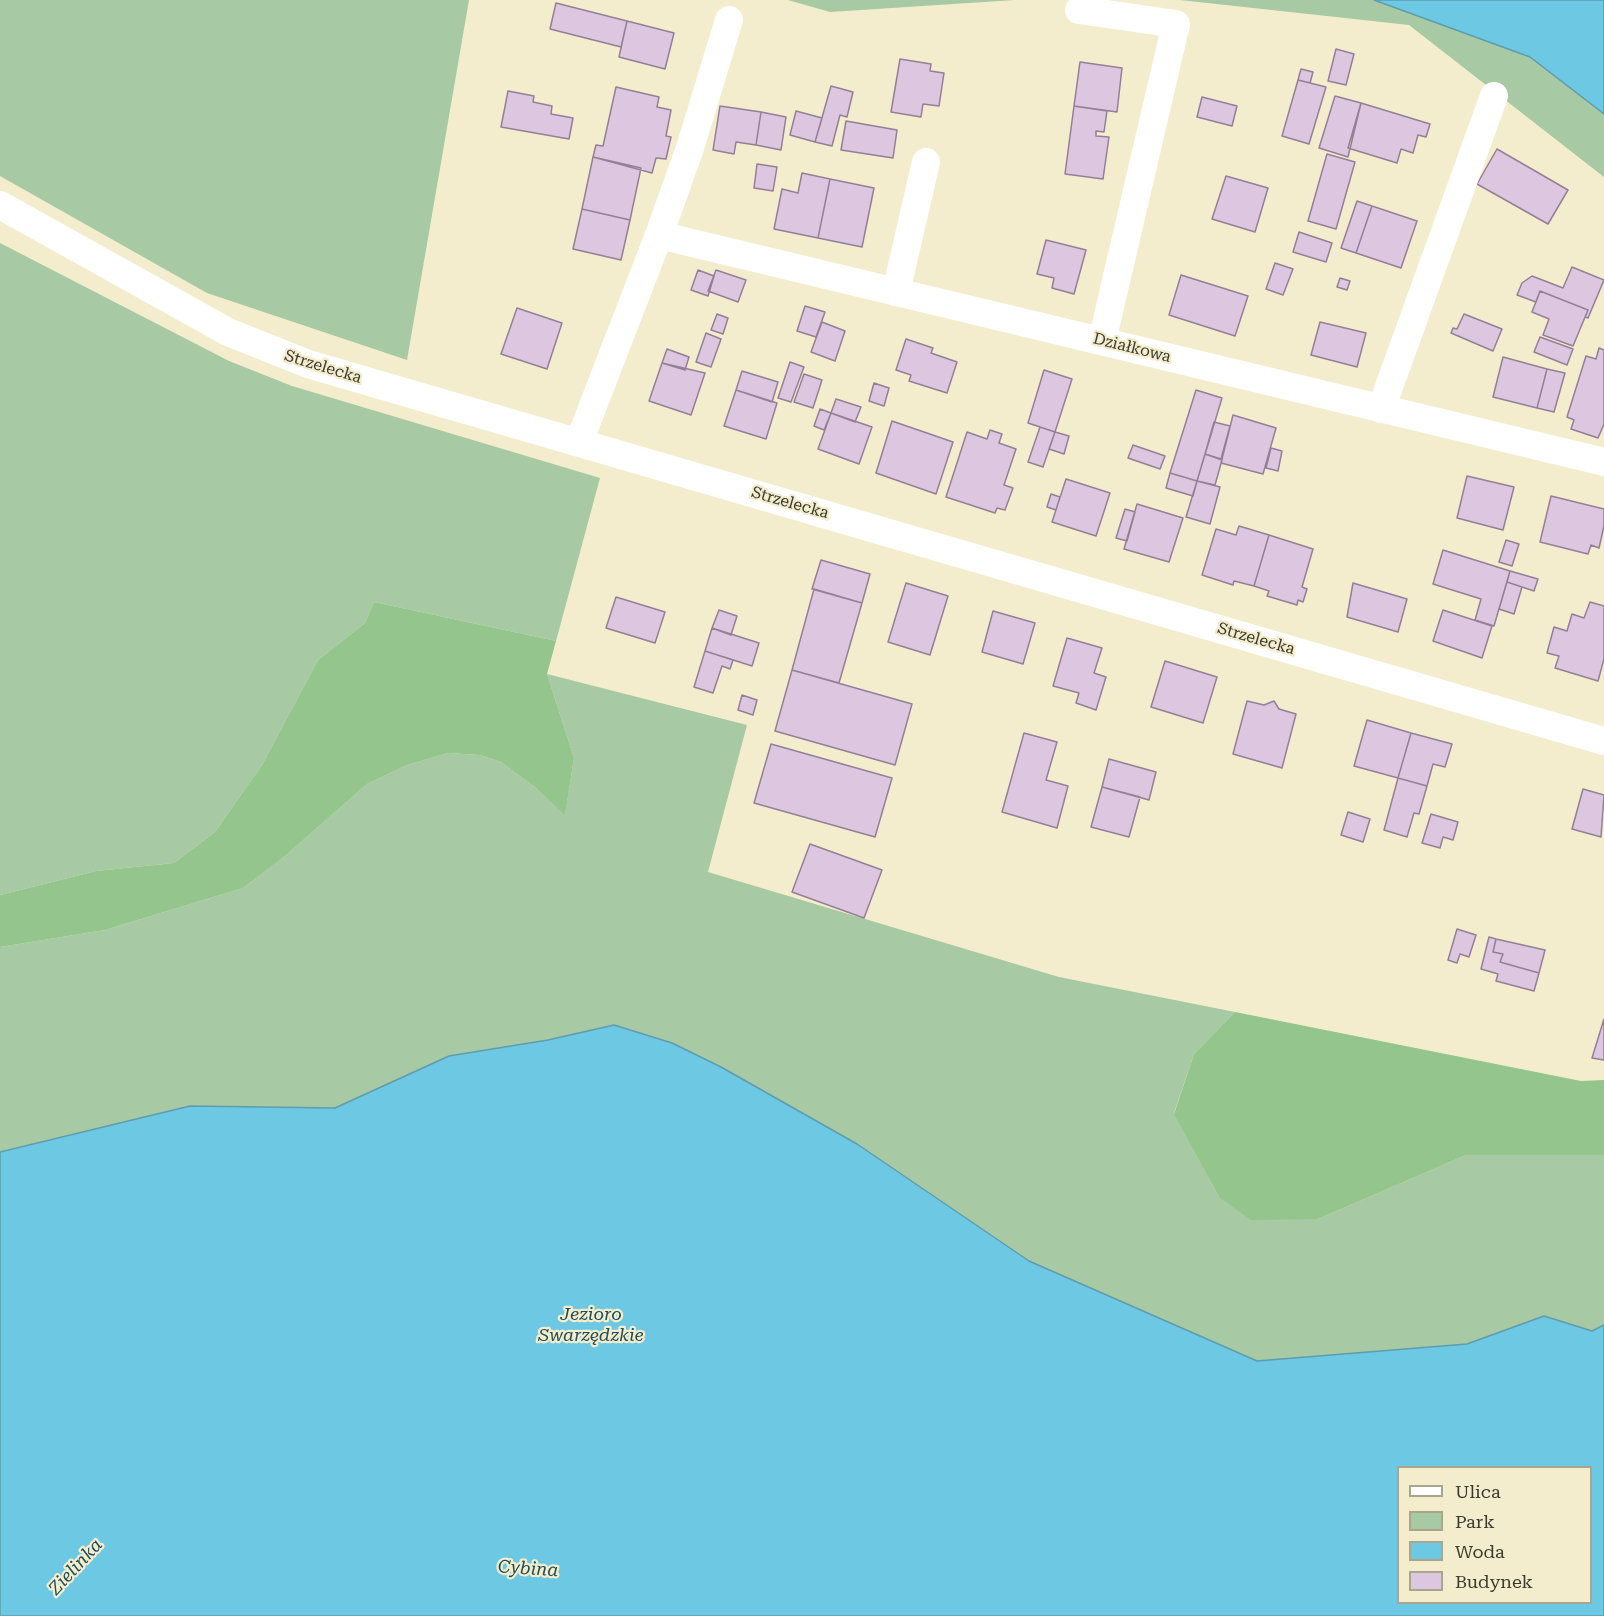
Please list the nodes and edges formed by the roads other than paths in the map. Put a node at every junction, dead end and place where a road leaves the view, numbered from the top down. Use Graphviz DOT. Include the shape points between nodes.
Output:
graph roads {
  1 [pos="1079,10"];
  2 [pos="729,20"];
  3 [pos="1494,96"];
  4 [pos="926,162"];
  5 [pos="0,205"];
  6 [pos="659,235"];
  7 [pos="896,292"];
  8 [pos="1102,341"];
  9 [pos="1381,409"];
  10 [pos="579,442"];
  11 [pos="1604,462"];
  12 [pos="1604,741"];
  1 -- 8 [label="street" via="1176,24"];
  2 -- 6 [label="street"];
  3 -- 9 [label="street"];
  4 -- 7 [label="street"];
  5 -- 10 [label="street, Strzelecka" via="266,349"];
  6 -- 7 [label="street, Działkowa"];
  6 -- 10 [label="street"];
  7 -- 8 [label="street, Działkowa"];
  8 -- 9 [label="street, Działkowa"];
  9 -- 11 [label="street, Działkowa"];
  10 -- 12 [label="street, Strzelecka"];
}
